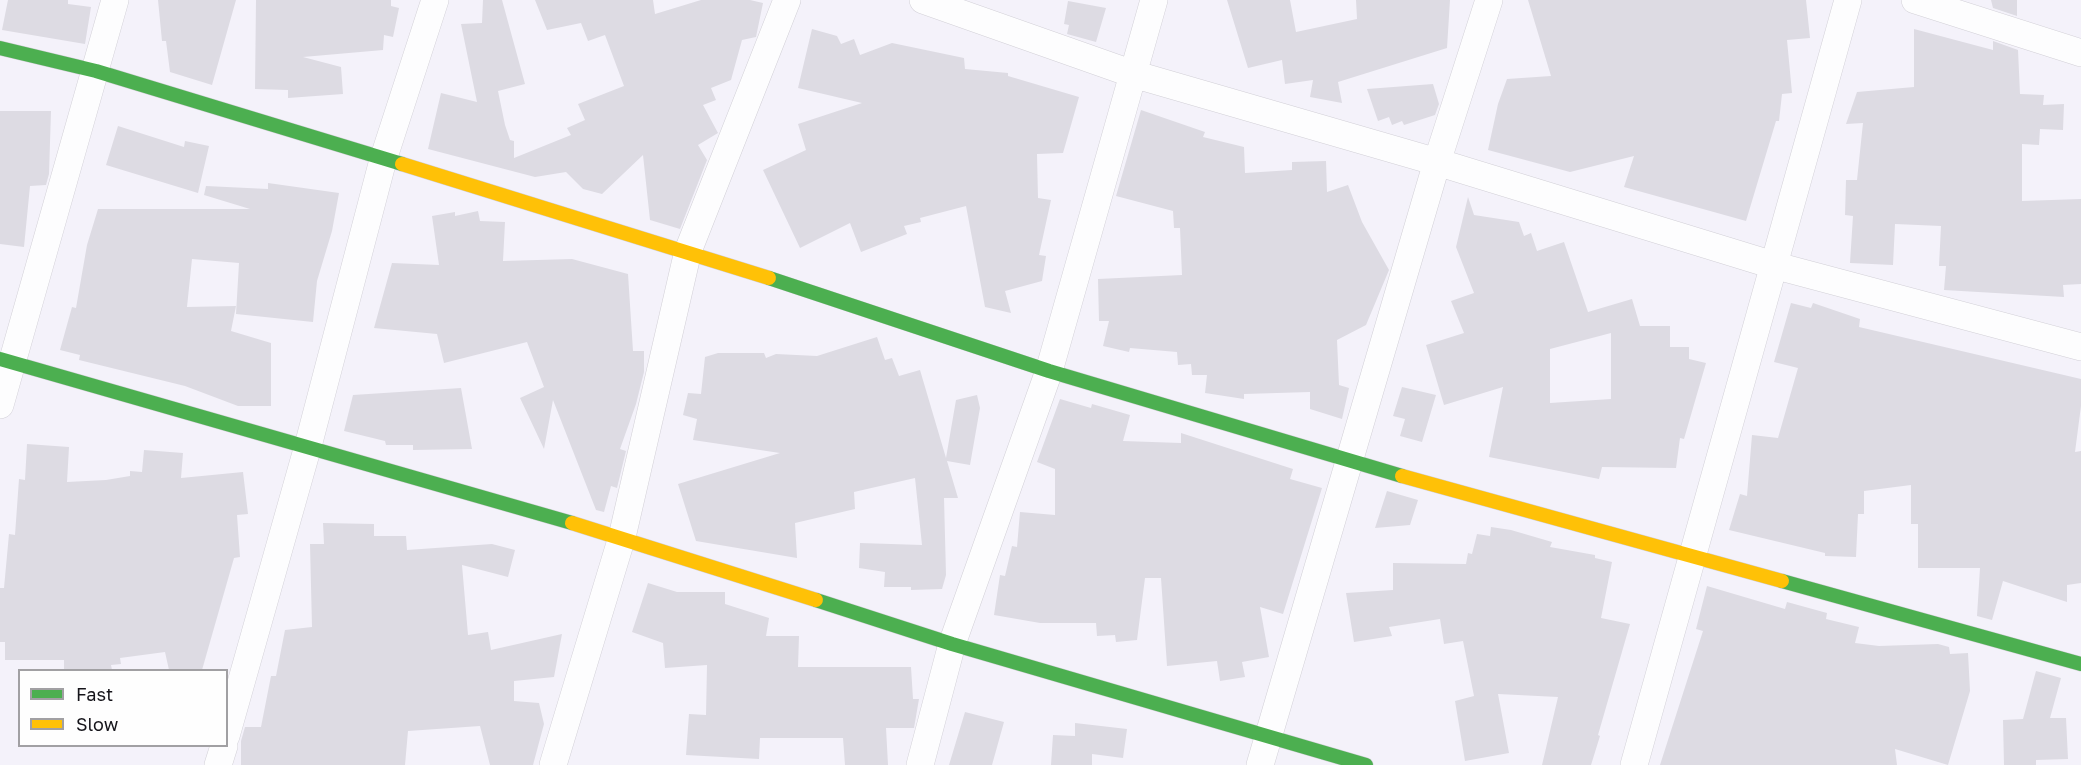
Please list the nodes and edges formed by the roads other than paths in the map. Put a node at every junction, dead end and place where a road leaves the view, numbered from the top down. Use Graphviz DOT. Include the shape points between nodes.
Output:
graph roads {
  1 [pos="115,0"];
  2 [pos="435,0"];
  3 [pos="787,0"];
  4 [pos="923,0"];
  5 [pos="1154,0"];
  6 [pos="1489,0"];
  7 [pos="1848,0"];
  8 [pos="1915,0"];
  9 [pos="0,48"];
  10 [pos="2081,53"];
  11 [pos="96,71"];
  12 [pos="1133,74"];
  13 [pos="383,160"];
  14 [pos="1437,162"];
  15 [pos="688,250"];
  16 [pos="1773,264"];
  17 [pos="2081,347"];
  18 [pos="6,361"];
  19 [pos="1049,371"];
  20 [pos="0,405"];
  21 [pos="308,446"];
  22 [pos="1348,461"];
  23 [pos="622,537"];
  24 [pos="1692,558"];
  25 [pos="952,644"];
  26 [pos="2081,664"];
  27 [pos="228,729"];
  28 [pos="1268,738"];
  29 [pos="224,747"];
  30 [pos="218,765"];
  31 [pos="553,765"];
  32 [pos="921,765"];
  33 [pos="1260,765"];
  34 [pos="1366,765"];
  35 [pos="1634,765"];
  1 -- 11 [label="street"];
  2 -- 13 [label="street"];
  3 -- 15 [label="street"];
  4 -- 12 [label="street"];
  5 -- 12 [label="street"];
  6 -- 14 [label="street"];
  7 -- 16 [label="street"];
  8 -- 10 [label="street"];
  9 -- 11 [label="street"];
  11 -- 13 [label="street"];
  11 -- 18 [label="street"];
  12 -- 14 [label="street"];
  12 -- 19 [label="street"];
  13 -- 15 [label="street"];
  13 -- 21 [label="street"];
  14 -- 16 [label="street"];
  14 -- 22 [label="street"];
  15 -- 19 [label="street"];
  15 -- 23 [label="street"];
  16 -- 17 [label="street"];
  16 -- 24 [label="street"];
  18 -- 20 [label="street"];
  18 -- 21 [label="street"];
  19 -- 22 [label="street"];
  19 -- 25 [label="street"];
  21 -- 23 [label="street"];
  21 -- 27 [label="street"];
  22 -- 24 [label="street"];
  22 -- 28 [label="street"];
  23 -- 25 [label="street"];
  23 -- 31 [label="street"];
  24 -- 26 [label="street"];
  24 -- 35 [label="street"];
  25 -- 28 [label="street"];
  25 -- 32 [label="street"];
  28 -- 33 [label="street"];
  28 -- 34 [label="street"];
  29 -- 30 [label="street"];
}
